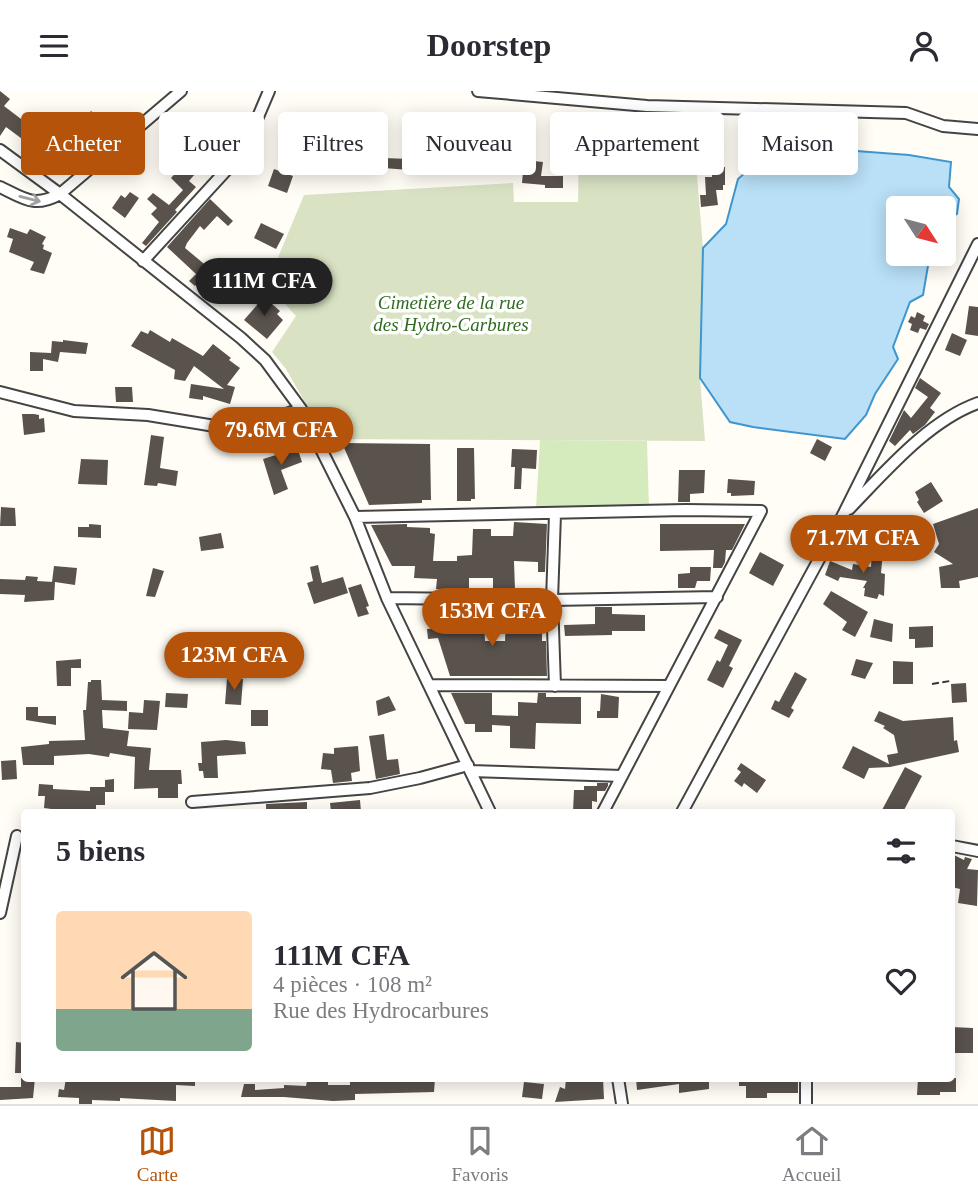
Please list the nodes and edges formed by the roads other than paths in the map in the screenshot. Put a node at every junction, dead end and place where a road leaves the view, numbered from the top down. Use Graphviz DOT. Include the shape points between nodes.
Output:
graph roads {
  1 [pos="181,91"];
  2 [pos="269,91"];
  3 [pos="478,91"];
  4 [pos="978,129"];
  5 [pos="0,150"];
  6 [pos="0,187"];
  7 [pos="60,194"];
  8 [pos="978,244"];
  9 [pos="144,261"];
  10 [pos="0,392"];
  11 [pos="978,403"];
  12 [pos="301,409"];
  13 [pos="555,514"];
  14 [pos="843,515"];
  15 [pos="355,517"];
  16 [pos="717,597"];
  17 [pos="387,598"];
  18 [pos="552,600"];
  19 [pos="430,685"];
  20 [pos="555,685"];
  21 [pos="669,686"];
  22 [pos="469,768"];
  23 [pos="622,776"];
  24 [pos="192,802"];
  25 [pos="489,809"];
  26 [pos="605,809"];
  27 [pos="684,809"];
  28 [pos="17,836"];
  29 [pos="955,847"];
  30 [pos="978,851"];
  31 [pos="0,913"];
  32 [pos="619,1082"];
  33 [pos="806,1082"];
  34 [pos="622,1104"];
  35 [pos="806,1104"];
  1 -- 7 [label="street"];
  2 -- 9 [label="street" via="243,152"];
  3 -- 4 [label="street" via="647,106 906,113 943,126"];
  5 -- 7 [label="street"];
  6 -- 7 [label="street, one-way" via="38,203"];
  7 -- 9 [label="street"];
  8 -- 14 [label="street"];
  9 -- 12 [label="street" via="265,359"];
  10 -- 12 [label="street" via="74,411 148,415 239,430"];
  11 -- 14 [label="street" via="950,417 905,452"];
  12 -- 15 [label="street"];
  13 -- 15 [label="street"];
  13 -- 16 [label="street" via="761,511"];
  13 -- 18 [label="street"];
  14 -- 27 [label="street"];
  15 -- 17 [label="street"];
  16 -- 18 [label="street"];
  16 -- 21 [label="street"];
  17 -- 18 [label="street"];
  17 -- 19 [label="street"];
  18 -- 20 [label="street"];
  19 -- 20 [label="street"];
  19 -- 22 [label="street"];
  20 -- 21 [label="street"];
  21 -- 23 [label="street"];
  22 -- 23 [label="street"];
  22 -- 24 [label="street" via="370,788"];
  22 -- 25 [label="street"];
  23 -- 26 [label="street"];
  28 -- 31 [label="street"];
  29 -- 30 [label="street"];
  32 -- 34 [label="street"];
  33 -- 35 [label="street"];
}
